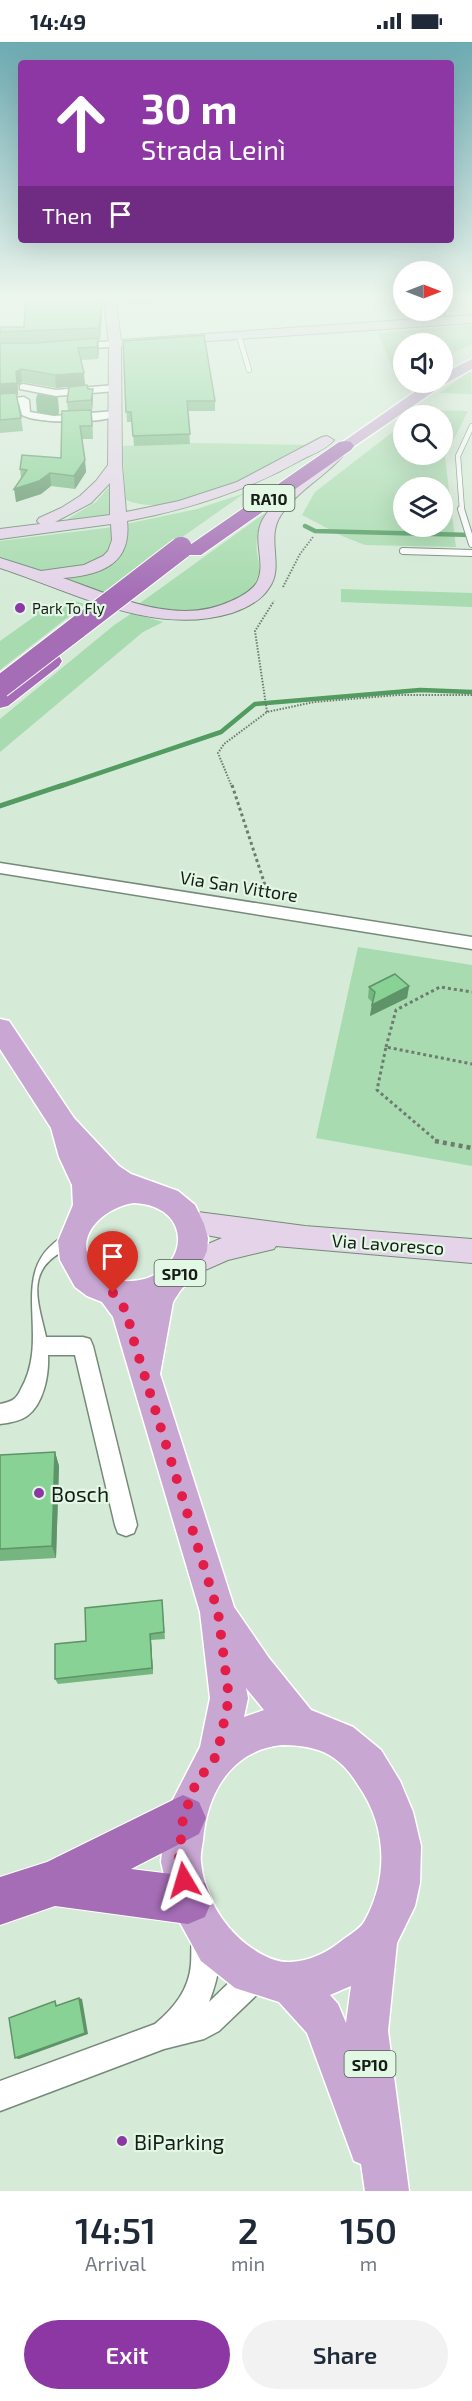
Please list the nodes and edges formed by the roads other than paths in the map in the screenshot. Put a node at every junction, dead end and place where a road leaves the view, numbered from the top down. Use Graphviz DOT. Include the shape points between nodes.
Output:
graph roads {
  1 [pos="115,396"];
  2 [pos="396,396"];
  3 [pos="415,396"];
  4 [pos="0,402"];
  5 [pos="24,411"];
  6 [pos="0,413"];
  7 [pos="115,414"];
  8 [pos="472,426"];
  9 [pos="336,443"];
  10 [pos="115,465"];
  11 [pos="118,498"];
  12 [pos="158,510"];
  13 [pos="118,518"];
  14 [pos="2,534"];
  15 [pos="470,542"];
  16 [pos="188,549"];
  17 [pos="403,551"];
  18 [pos="472,554"];
  19 [pos="0,563"];
  20 [pos="35,574"];
  21 [pos="0,687"];
  22 [pos="0,701"];
  23 [pos="0,868"];
  24 [pos="472,943"];
  25 [pos="0,1028"];
  26 [pos="64,1126"];
  27 [pos="147,1192"];
  28 [pos="85,1213"];
  29 [pos="190,1222"];
  30 [pos="304,1238"];
  31 [pos="73,1239"];
  32 [pos="472,1251"];
  33 [pos="177,1275"];
  34 [pos="113,1293"];
  35 [pos="38,1346"];
  36 [pos="146,1374"];
  37 [pos="0,1414"];
  38 [pos="126,1525"];
  39 [pos="218,1612"];
  40 [pos="300,1726"];
  41 [pos="217,1755"];
  42 [pos="183,1818"];
  43 [pos="56,1883"];
  44 [pos="0,1901"];
  45 [pos="195,1915"];
  46 [pos="378,1938"];
  47 [pos="274,1980"];
  48 [pos="164,2035"];
  49 [pos="0,2096"];
  50 [pos="387,2190"];
  1 -- 7 [label="main road"];
  2 -- 9 [label="main road"];
  3 -- 9 [label="main road"];
  4 -- 5 [label="street" via="24,400"];
  5 -- 6 [label="street"];
  5 -- 7 [label="street" via="28,416 44,418"];
  7 -- 10 [label="main road"];
  8 -- 15 [label="lane" via="458,460"];
  9 -- 12 [label="main road" via="240,486"];
  9 -- 16 [label="highway, RA10"];
  9 -- 20 [label="main road" via="328,465 273,514 264,534 267,578 258,591 242,602 212,613 166,615 135,609"];
  10 -- 11 [label="main road"];
  10 -- 14 [label="main road" via="99,488 75,508"];
  11 -- 12 [label="main road" via="128,505"];
  11 -- 13 [label="main road"];
  12 -- 13 [label="main road"];
  13 -- 14 [label="main road"];
  13 -- 20 [label="main road" via="117,550 104,562 79,572"];
  16 -- 21 [label="highway, RA10, bridge"];
  16 -- 22 [label="highway, RA10"];
  17 -- 18 [label="lane"];
  19 -- 20 [label="main road"];
  23 -- 24 [label="street, Via San Vittore"];
  25 -- 26 [label="main road"];
  26 -- 27 [label="main road" via="109,1174"];
  26 -- 28 [label="main road" via="85,1179"];
  27 -- 28 [label="main road" via="113,1195"];
  27 -- 29 [label="main road" via="173,1202"];
  28 -- 31 [label="main road"];
  29 -- 30 [label="main road"];
  29 -- 33 [label="main road, SP10" via="192,1252"];
  30 -- 32 [label="main road, Via Lavoresco"];
  30 -- 33 [label="main road" via="242,1243 225,1248"];
  31 -- 34 [label="main road, SP10" via="74,1256 81,1272 95,1285"];
  31 -- 35 [label="street" via="56,1244 37,1259 30,1272 28,1294"];
  33 -- 34 [label="main road, SP10" via="142,1294"];
  33 -- 36 [label="main road, SP10" via="164,1290 153,1326"];
  34 -- 36 [label="main road, SP10" via="127,1312"];
  35 -- 37 [label="street" via="33,1392 20,1409"];
  35 -- 38 [label="street" via="83,1346"];
  36 -- 39 [label="main road, SP10"];
  39 -- 40 [label="main road, SP10" via="256,1671"];
  39 -- 41 [label="main road, SP10" via="229,1698"];
  40 -- 41 [label="main road, SP10" via="270,1726 242,1736"];
  40 -- 46 [label="main road, SP10" via="332,1735 361,1756 383,1785 398,1822 401,1872 395,1902"];
  41 -- 42 [label="main road, SP10" via="196,1783"];
  42 -- 43 [label="highway"];
  42 -- 45 [label="main road, SP10" via="179,1859"];
  43 -- 44 [label="highway"];
  43 -- 45 [label="highway"];
  45 -- 47 [label="main road, SP10" via="225,1958"];
  45 -- 48 [label="street" via="207,1958 204,1978 193,2005"];
  46 -- 47 [label="main road, SP10" via="360,1958 339,1972 316,1981"];
  46 -- 50 [label="main road, SP10" via="367,2038"];
  47 -- 48 [label="street" via="194,2029"];
  47 -- 50 [label="main road, SP10" via="323,2019"];
  48 -- 49 [label="street"];
}
